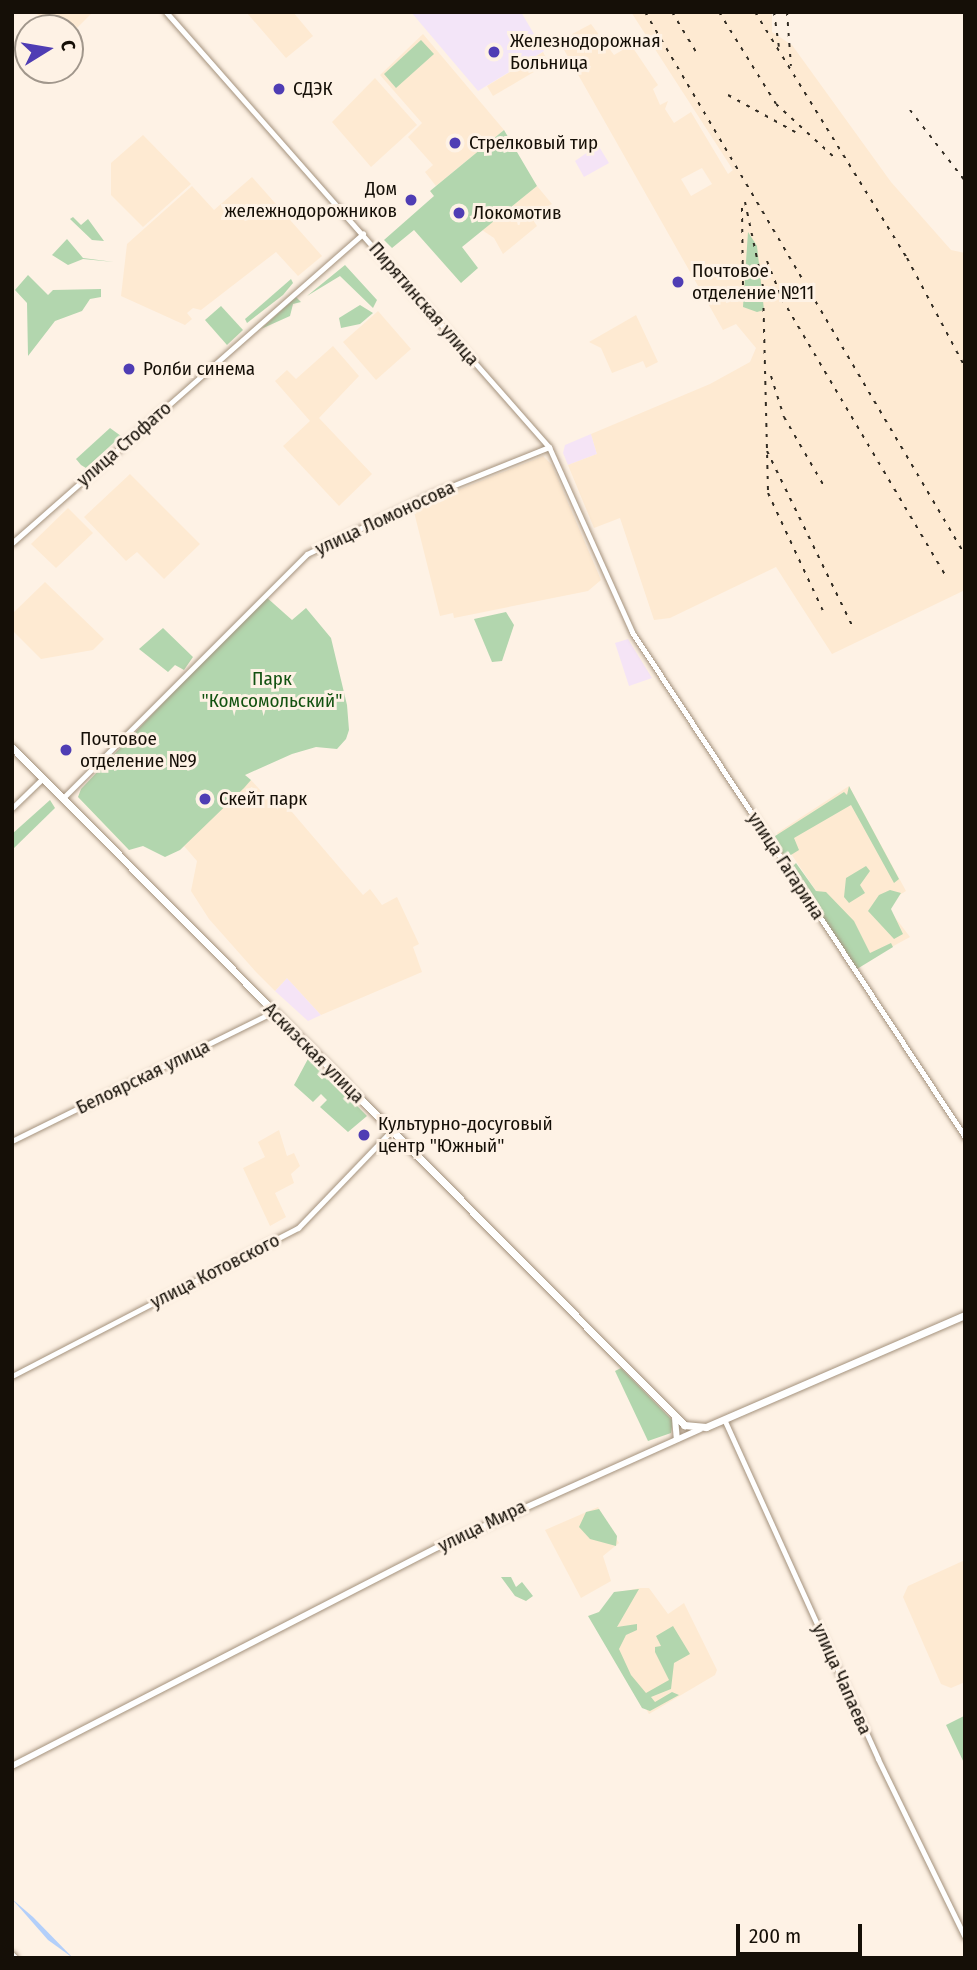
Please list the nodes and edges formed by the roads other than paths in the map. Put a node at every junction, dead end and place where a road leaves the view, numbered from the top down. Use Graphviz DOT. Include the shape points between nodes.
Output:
graph roads {
  1 [pos="166,12"];
  2 [pos="363,234"];
  3 [pos="549,447"];
  4 [pos="12,543"];
  5 [pos="611,591"];
  6 [pos="12,747"];
  7 [pos="43,778"];
  8 [pos="63,798"];
  9 [pos="12,808"];
  10 [pos="273,1012"];
  11 [pos="391,1131"];
  12 [pos="965,1137"];
  13 [pos="12,1141"];
  14 [pos="965,1315"];
  15 [pos="12,1376"];
  16 [pos="675,1418"];
  17 [pos="724,1419"];
  18 [pos="700,1429"];
  19 [pos="677,1438"];
  20 [pos="12,1766"];
  21 [pos="965,1937"];
  1 -- 2 [label="street, Пирятинская улица"];
  2 -- 3 [label="street, Пирятинская улица"];
  2 -- 4 [label="street, улица Стофато"];
  3 -- 5 [label="street, Пирятинская улица"];
  3 -- 8 [label="street, улица Ломоносова" via="432,494 307,554"];
  5 -- 12 [label="street, улица Гагарина" via="632,632"];
  6 -- 7 [label="main road, Аскизская улица"];
  7 -- 8 [label="main road, Аскизская улица"];
  7 -- 9 [label="street"];
  8 -- 10 [label="main road, Аскизская улица"];
  10 -- 11 [label="main road, Аскизская улица"];
  10 -- 13 [label="street, Белоярская улица"];
  11 -- 15 [label="street, улица Котовского" via="298,1228"];
  11 -- 16 [label="main road, Аскизская улица"];
  14 -- 17 [label="main road, улица Мира"];
  16 -- 18 [label="main road"];
  16 -- 19 [label="main road"];
  17 -- 18 [label="main road, улица Мира"];
  17 -- 21 [label="street, улица Чапаева" via="878,1759"];
  18 -- 19 [label="main road, улица Мира"];
  19 -- 20 [label="main road, улица Мира" via="438,1547"];
}
